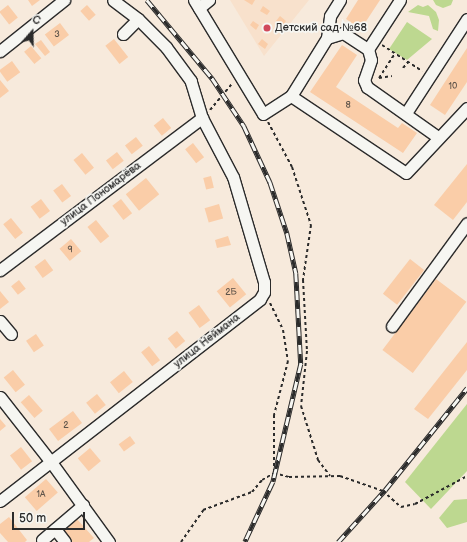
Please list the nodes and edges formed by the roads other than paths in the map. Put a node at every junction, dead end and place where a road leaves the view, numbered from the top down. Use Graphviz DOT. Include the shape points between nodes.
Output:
graph roads {
  1 [pos="64,0"];
  2 [pos="113,0"];
  3 [pos="209,0"];
  4 [pos="340,0"];
  5 [pos="400,0"];
  6 [pos="196,4"];
  7 [pos="467,18"];
  8 [pos="138,20"];
  9 [pos="123,34"];
  10 [pos="327,38"];
  11 [pos="371,45"];
  12 [pos="0,51"];
  13 [pos="291,96"];
  14 [pos="467,108"];
  15 [pos="406,113"];
  16 [pos="202,118"];
  17 [pos="438,137"];
  18 [pos="467,223"];
  19 [pos="0,270"];
  20 [pos="0,321"];
  21 [pos="392,326"];
  22 [pos="11,334"];
  23 [pos="0,397"];
  24 [pos="51,462"];
  25 [pos="0,501"];
  26 [pos="83,505"];
  27 [pos="55,529"];
  28 [pos="42,540"];
  29 [pos="65,542"];
  30 [pos="109,542"];
  1 -- 12 [label="street"];
  2 -- 8 [label="street"];
  3 -- 6 [label="street"];
  4 -- 10 [label="street" via="330,16"];
  5 -- 11 [label="street"];
  6 -- 13 [label="street" via="263,114"];
  7 -- 15 [label="street"];
  8 -- 9 [label="street"];
  8 -- 16 [label="street" via="166,48 192,82"];
  10 -- 11 [label="street" via="343,33"];
  10 -- 13 [label="street"];
  11 -- 15 [label="street" via="371,60 364,80 367,87"];
  13 -- 17 [label="street" via="406,173"];
  14 -- 17 [label="street"];
  15 -- 17 [label="street"];
  16 -- 19 [label="street, улица Пономарёва"];
  16 -- 24 [label="street, улица Неймана" via="233,177 264,282 264,292 260,299"];
  18 -- 21 [label="street"];
  20 -- 22 [label="street"];
  23 -- 24 [label="street"];
  24 -- 25 [label="street, улица Неймана"];
  24 -- 26 [label="street"];
  26 -- 27 [label="street"];
  26 -- 30 [label="street"];
  27 -- 28 [label="street"];
  27 -- 29 [label="street"];
}
